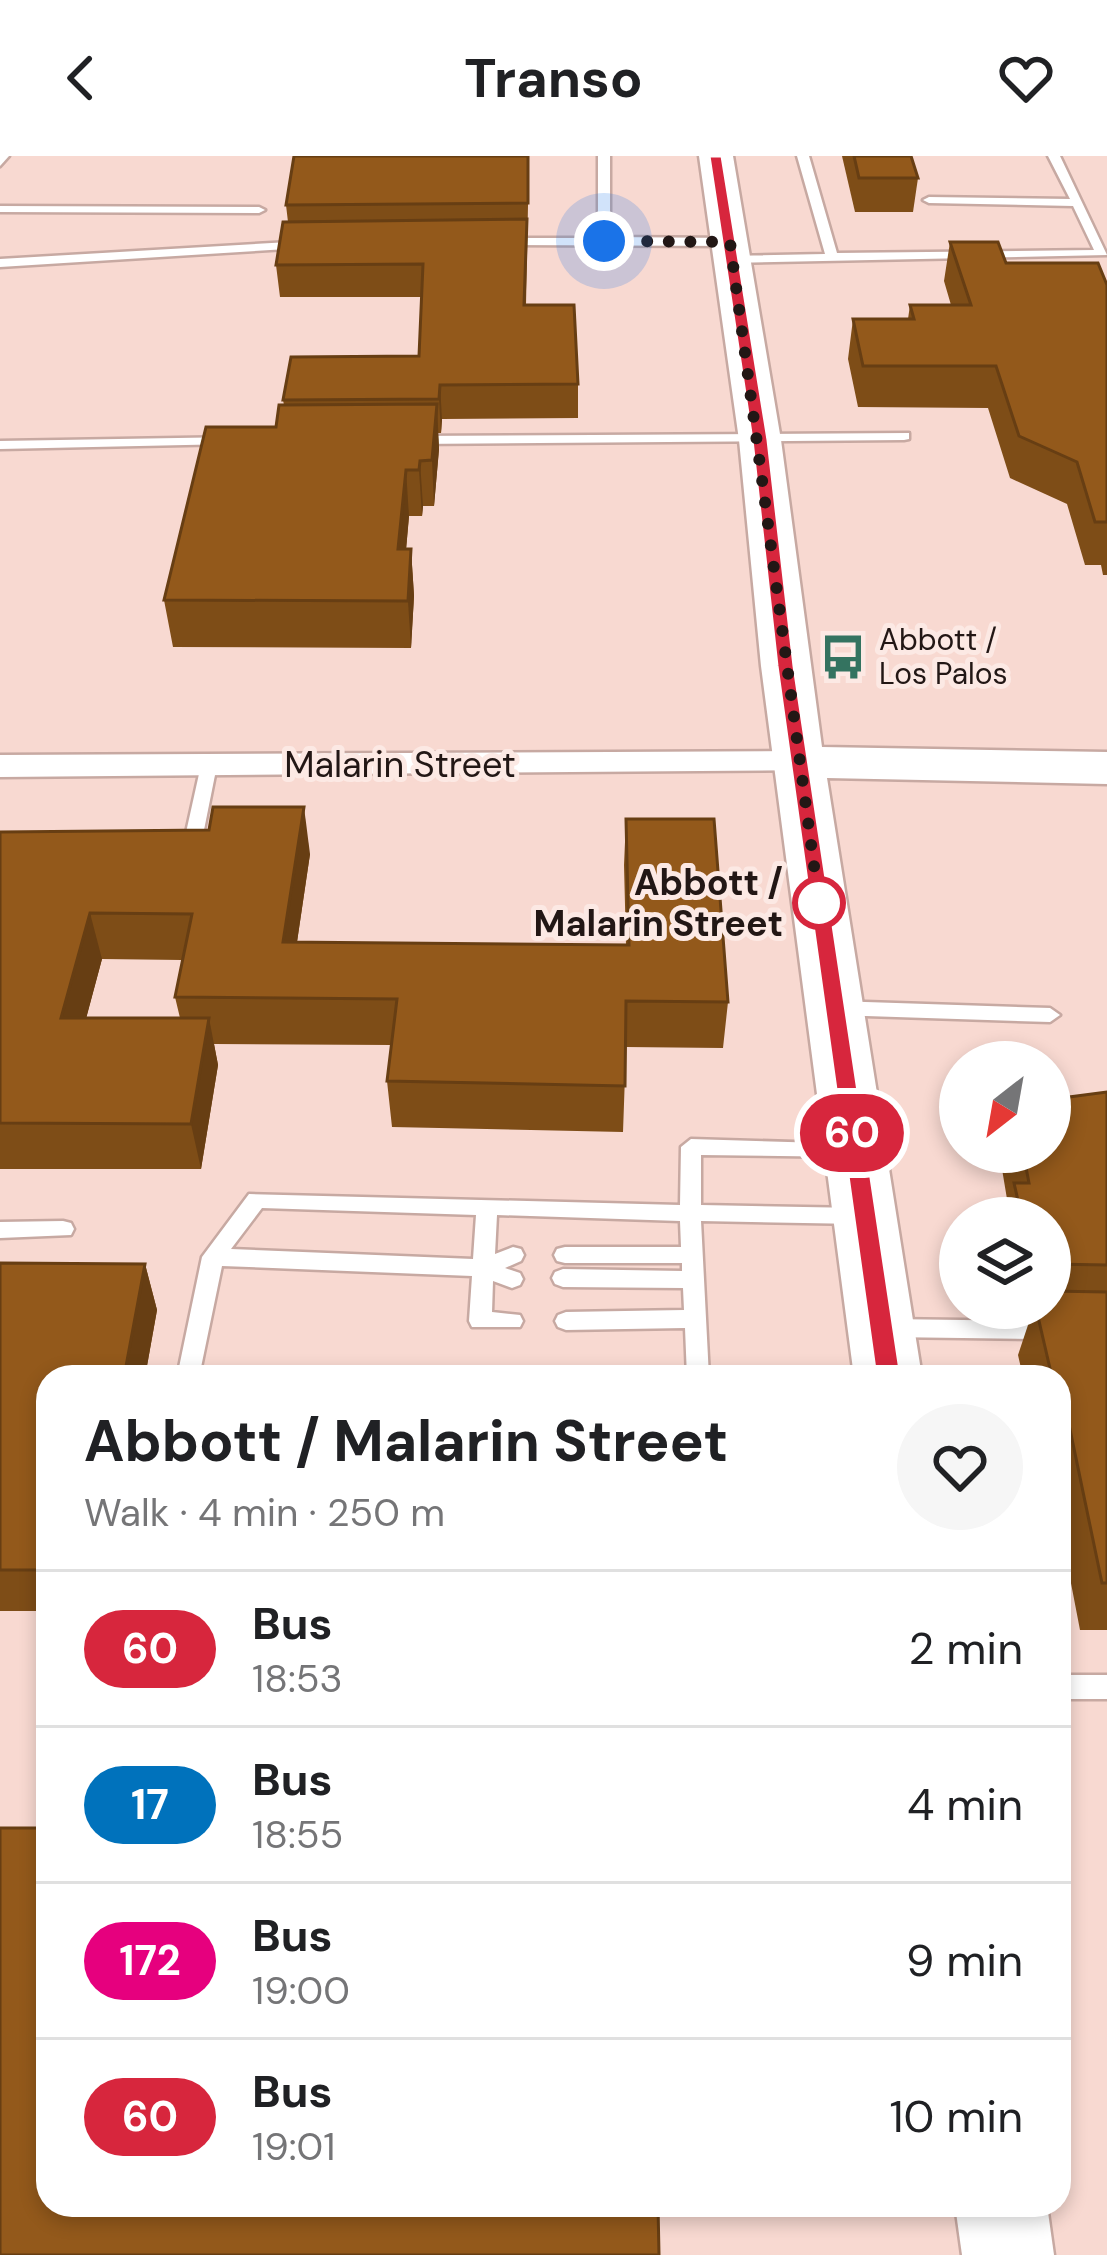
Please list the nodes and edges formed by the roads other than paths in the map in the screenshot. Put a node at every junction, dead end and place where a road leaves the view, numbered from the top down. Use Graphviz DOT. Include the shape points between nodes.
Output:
graph roads {
  1 [pos="604,156"];
  2 [pos="716,156"];
  3 [pos="803,156"];
  4 [pos="1054,156"];
  5 [pos="929,200"];
  6 [pos="1077,203"];
  7 [pos="0,209"];
  8 [pos="259,210"];
  9 [pos="604,241"];
  10 [pos="490,242"];
  11 [pos="308,244"];
  12 [pos="732,251"];
  13 [pos="832,257"];
  14 [pos="0,263"];
  15 [pos="904,436"];
  16 [pos="259,440"];
  17 [pos="400,440"];
  18 [pos="760,440"];
  19 [pos="0,446"];
  20 [pos="799,762"];
  21 [pos="209,765"];
  22 [pos="0,766"];
  23 [pos="1107,768"];
  24 [pos="190,855"];
  25 [pos="835,1008"];
  26 [pos="1050,1015"];
  27 [pos="854,1150"];
  28 [pos="487,1206"];
  29 [pos="690,1213"];
  30 [pos="865,1216"];
  31 [pos="0,1229"];
  32 [pos="63,1229"];
  33 [pos="513,1255"];
  34 [pos="566,1255"];
  35 [pos="690,1255"];
  36 [pos="213,1257"];
  37 [pos="483,1268"];
  38 [pos="512,1279"];
  39 [pos="563,1279"];
  40 [pos="692,1280"];
  41 [pos="695,1318"];
  42 [pos="512,1321"];
  43 [pos="566,1321"];
  44 [pos="1107,1330"];
  45 [pos="885,1353"];
  46 [pos="190,1365"];
  47 [pos="697,1365"];
  48 [pos="1071,1687"];
  49 [pos="1107,1687"];
  50 [pos="1003,2217"];
  51 [pos="1008,2255"];
  1 -- 9 [label="lane"];
  2 -- 12 [label="main road"];
  3 -- 13 [label="lane"];
  4 -- 6 [label="lane"];
  5 -- 6 [label="lane"];
  6 -- 13 [label="lane" via="1102,254"];
  7 -- 8 [label="lane"];
  9 -- 10 [label="lane"];
  9 -- 12 [label="lane"];
  11 -- 14 [label="lane"];
  12 -- 13 [label="lane"];
  12 -- 18 [label="main road"];
  15 -- 18 [label="lane"];
  16 -- 19 [label="lane"];
  17 -- 18 [label="lane"];
  18 -- 20 [label="main road"];
  20 -- 21 [label="street, Malarin Street"];
  20 -- 23 [label="main road"];
  20 -- 25 [label="main road"];
  21 -- 22 [label="street, Malarin Street"];
  21 -- 24 [label="lane"];
  25 -- 26 [label="lane"];
  25 -- 27 [label="main road"];
  27 -- 29 [label="lane" via="691,1147"];
  27 -- 30 [label="main road"];
  28 -- 29 [label="lane"];
  28 -- 36 [label="lane" via="256,1200"];
  28 -- 37 [label="lane"];
  29 -- 30 [label="lane"];
  29 -- 35 [label="lane"];
  30 -- 45 [label="main road"];
  31 -- 32 [label="lane"];
  33 -- 37 [label="lane"];
  34 -- 35 [label="lane"];
  35 -- 40 [label="lane"];
  36 -- 37 [label="lane"];
  36 -- 46 [label="lane"];
  37 -- 38 [label="lane"];
  37 -- 42 [label="lane" via="480,1322"];
  39 -- 40 [label="lane"];
  40 -- 41 [label="lane"];
  41 -- 43 [label="lane"];
  41 -- 47 [label="lane"];
  44 -- 45 [label="lane"];
  48 -- 49 [label="lane"];
  50 -- 51 [label="main road"];
}
